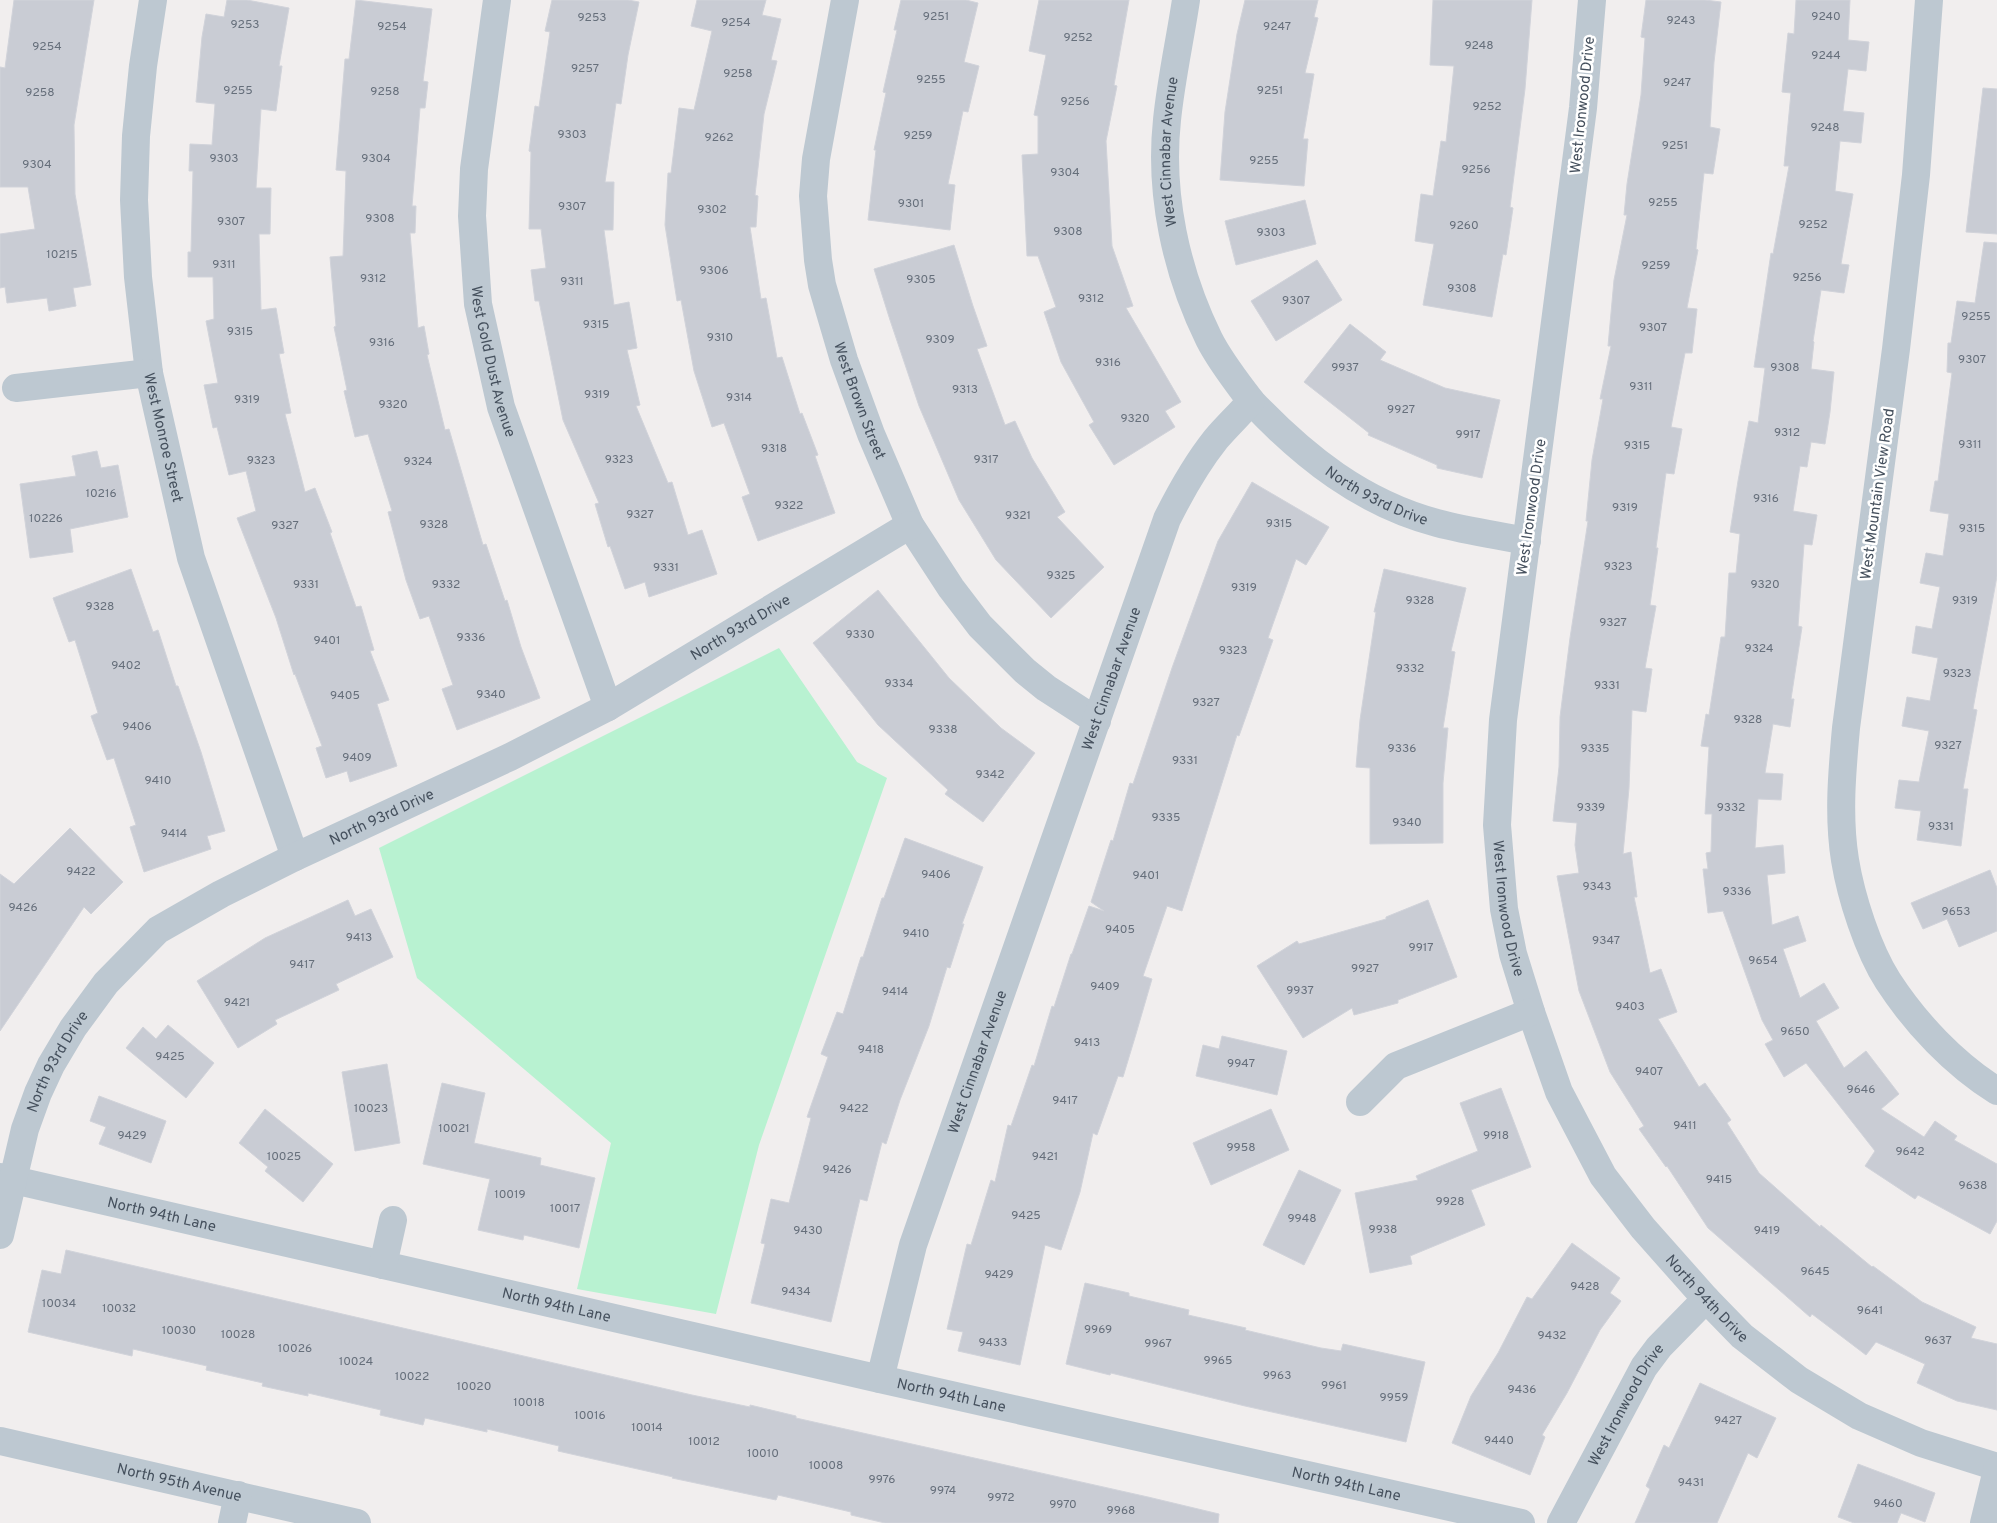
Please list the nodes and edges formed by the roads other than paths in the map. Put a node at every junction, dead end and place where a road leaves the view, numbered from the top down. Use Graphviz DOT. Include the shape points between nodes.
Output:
graph roads {
  1 [pos="153,0"];
  2 [pos="497,0"];
  3 [pos="845,0"];
  4 [pos="1186,0"];
  5 [pos="1592,0"];
  6 [pos="1930,0"];
  7 [pos="149,373"];
  8 [pos="16,388"];
  9 [pos="1251,402"];
  10 [pos="910,525"];
  11 [pos="1527,542"];
  12 [pos="608,707"];
  13 [pos="1097,722"];
  14 [pos="295,857"];
  15 [pos="1531,1012"];
  16 [pos="1997,1091"];
  17 [pos="1360,1102"];
  18 [pos="6,1178"];
  19 [pos="393,1220"];
  20 [pos="0,1235"];
  21 [pos="383,1266"];
  22 [pos="1706,1299"];
  23 [pos="880,1380"];
  24 [pos="0,1441"];
  25 [pos="1997,1469"];
  26 [pos="238,1496"];
  27 [pos="232,1523"];
  28 [pos="357,1523"];
  29 [pos="1521,1523"];
  30 [pos="1560,1523"];
  31 [pos="1984,1523"];
  1 -- 7 [label="street, West Monroe Street" via="136,136 134,200 138,277"];
  2 -- 12 [label="street, West Gold Dust Avenue" via="474,169 472,216 478,304 501,407"];
  3 -- 10 [label="street, West Brown Street" via="816,159 813,196 818,260 824,294 844,360"];
  4 -- 9 [label="street, West Cinnabar Avenue" via="1167,122 1167,198 1172,229 1182,271 1209,340"];
  5 -- 11 [label="street, West Ironwood Drive" via="1582,117"];
  6 -- 16 [label="street, West Mountain View Road" via="1916,175 1846,728 1841,808 1845,861 1860,916 1888,980 1936,1040"];
  7 -- 8 [label="street"];
  7 -- 14 [label="street, West Monroe Street" via="190,558"];
  9 -- 11 [label="street, North 93rd Drive" via="1319,465 1361,492 1413,516"];
  9 -- 13 [label="street, West Cinnabar Avenue" via="1217,438 1182,487 1167,519"];
  10 -- 12 [label="street, North 93rd Drive"];
  10 -- 13 [label="street, West Brown Street" via="951,588 985,632 1025,671"];
  11 -- 15 [label="street, West Ironwood Drive" via="1504,720 1496,825 1504,910 1513,954"];
  12 -- 14 [label="street, North 93rd Drive" via="510,757"];
  13 -- 23 [label="street, West Cinnabar Avenue" via="913,1245"];
  14 -- 18 [label="street, North 93rd Drive" via="158,930 106,983 51,1065"];
  15 -- 17 [label="street" via="1396,1066"];
  15 -- 22 [label="street, North 94th Drive" via="1559,1092 1603,1176 1643,1228"];
  18 -- 20 [label="street, North 93rd Drive"];
  18 -- 21 [label="street, North 94th Lane"];
  19 -- 21 [label="street"];
  21 -- 23 [label="street, North 94th Lane"];
  22 -- 25 [label="street, North 94th Drive" via="1742,1336 1799,1380 1859,1416 1921,1443"];
  22 -- 30 [label="street, West Ironwood Drive" via="1659,1346 1644,1367"];
  23 -- 29 [label="street, North 94th Lane"];
  24 -- 26 [label="street, North 95th Avenue"];
  25 -- 31 [label="street"];
  26 -- 27 [label="street"];
  26 -- 28 [label="street, North 95th Avenue"];
}
